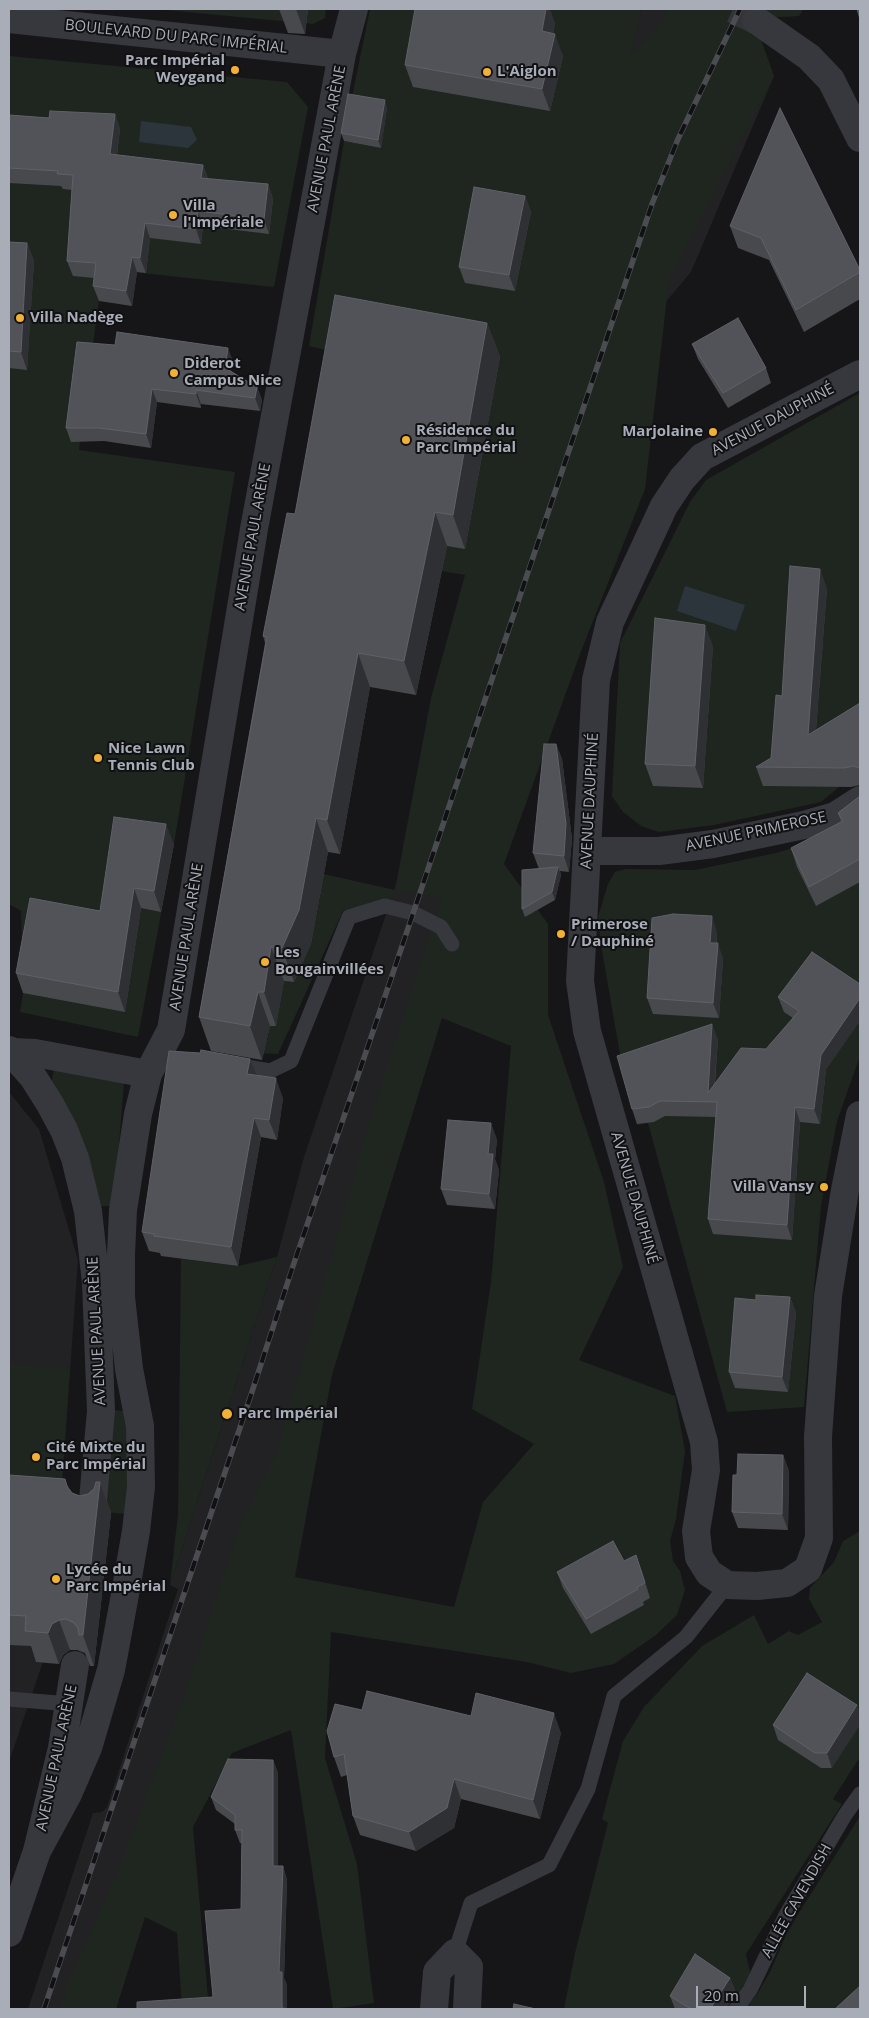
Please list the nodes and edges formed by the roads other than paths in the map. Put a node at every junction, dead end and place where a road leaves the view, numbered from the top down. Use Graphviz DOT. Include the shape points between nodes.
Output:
graph roads {
  1 [pos="354,9"];
  2 [pos="9,19"];
  3 [pos="756,20"];
  4 [pos="342,54"];
  5 [pos="860,138"];
  6 [pos="860,374"];
  7 [pos="860,800"];
  8 [pos="587,851"];
  9 [pos="452,944"];
  10 [pos="10,1051"];
  11 [pos="161,1060"];
  12 [pos="225,1063"];
  13 [pos="860,1115"];
  14 [pos="92,1511"];
  15 [pos="727,1585"];
  16 [pos="75,1665"];
  17 [pos="9,1699"];
  18 [pos="70,1704"];
  19 [pos="860,1794"];
  20 [pos="37,1851"];
  21 [pos="9,1933"];
  22 [pos="455,1953"];
  23 [pos="434,2009"];
  24 [pos="467,2009"];
  25 [pos="736,2009"];
  1 -- 4 [label="street, AVENUE PAUL ARÈNE"];
  2 -- 4 [label="street, BOULEVARD DU PARC IMPÉRIAL"];
  3 -- 5 [label="street" via="809,56 830,80"];
  4 -- 11 [label="street, AVENUE PAUL ARÈNE" via="254,529 172,1030"];
  6 -- 8 [label="street, AVENUE DAUPHINÉ" via="702,458 682,479 664,506 610,622 596,680"];
  7 -- 8 [label="street, AVENUE PRIMEROSE" via="834,816 804,825 713,844 659,851"];
  8 -- 15 [label="street, AVENUE DAUPHINÉ" via="580,981 587,1031 704,1442 706,1470 696,1531 699,1557 709,1573"];
  9 -- 12 [label="lane" via="441,927 413,913 385,906 349,917 291,1061 270,1071"];
  10 -- 11 [label="street"];
  10 -- 14 [label="street, AVENUE PAUL ARÈNE" via="33,1078 64,1130 75,1158 88,1211 98,1311 101,1412"];
  11 -- 20 [label="street, AVENUE PAUL ARÈNE" via="138,1114 123,1210 121,1255 125,1338 140,1426 141,1487 136,1531 111,1670 88,1748"];
  13 -- 15 [label="street" via="828,1296 818,1437 819,1538 808,1569 787,1583"];
  15 -- 22 [label="lane" via="686,1637 614,1696 588,1789 549,1865 471,1903"];
  16 -- 18 [label="street, AVENUE PAUL ARÈNE"];
  17 -- 18 [label="lane"];
  18 -- 20 [label="street, AVENUE PAUL ARÈNE"];
  19 -- 25 [label="lane, ALLÉE CAVENDISH" via="786,1915 750,1990"];
  20 -- 21 [label="street, AVENUE PAUL ARÈNE"];
  22 -- 23 [label="street" via="437,1972"];
  22 -- 24 [label="street" via="469,1966"];
}
